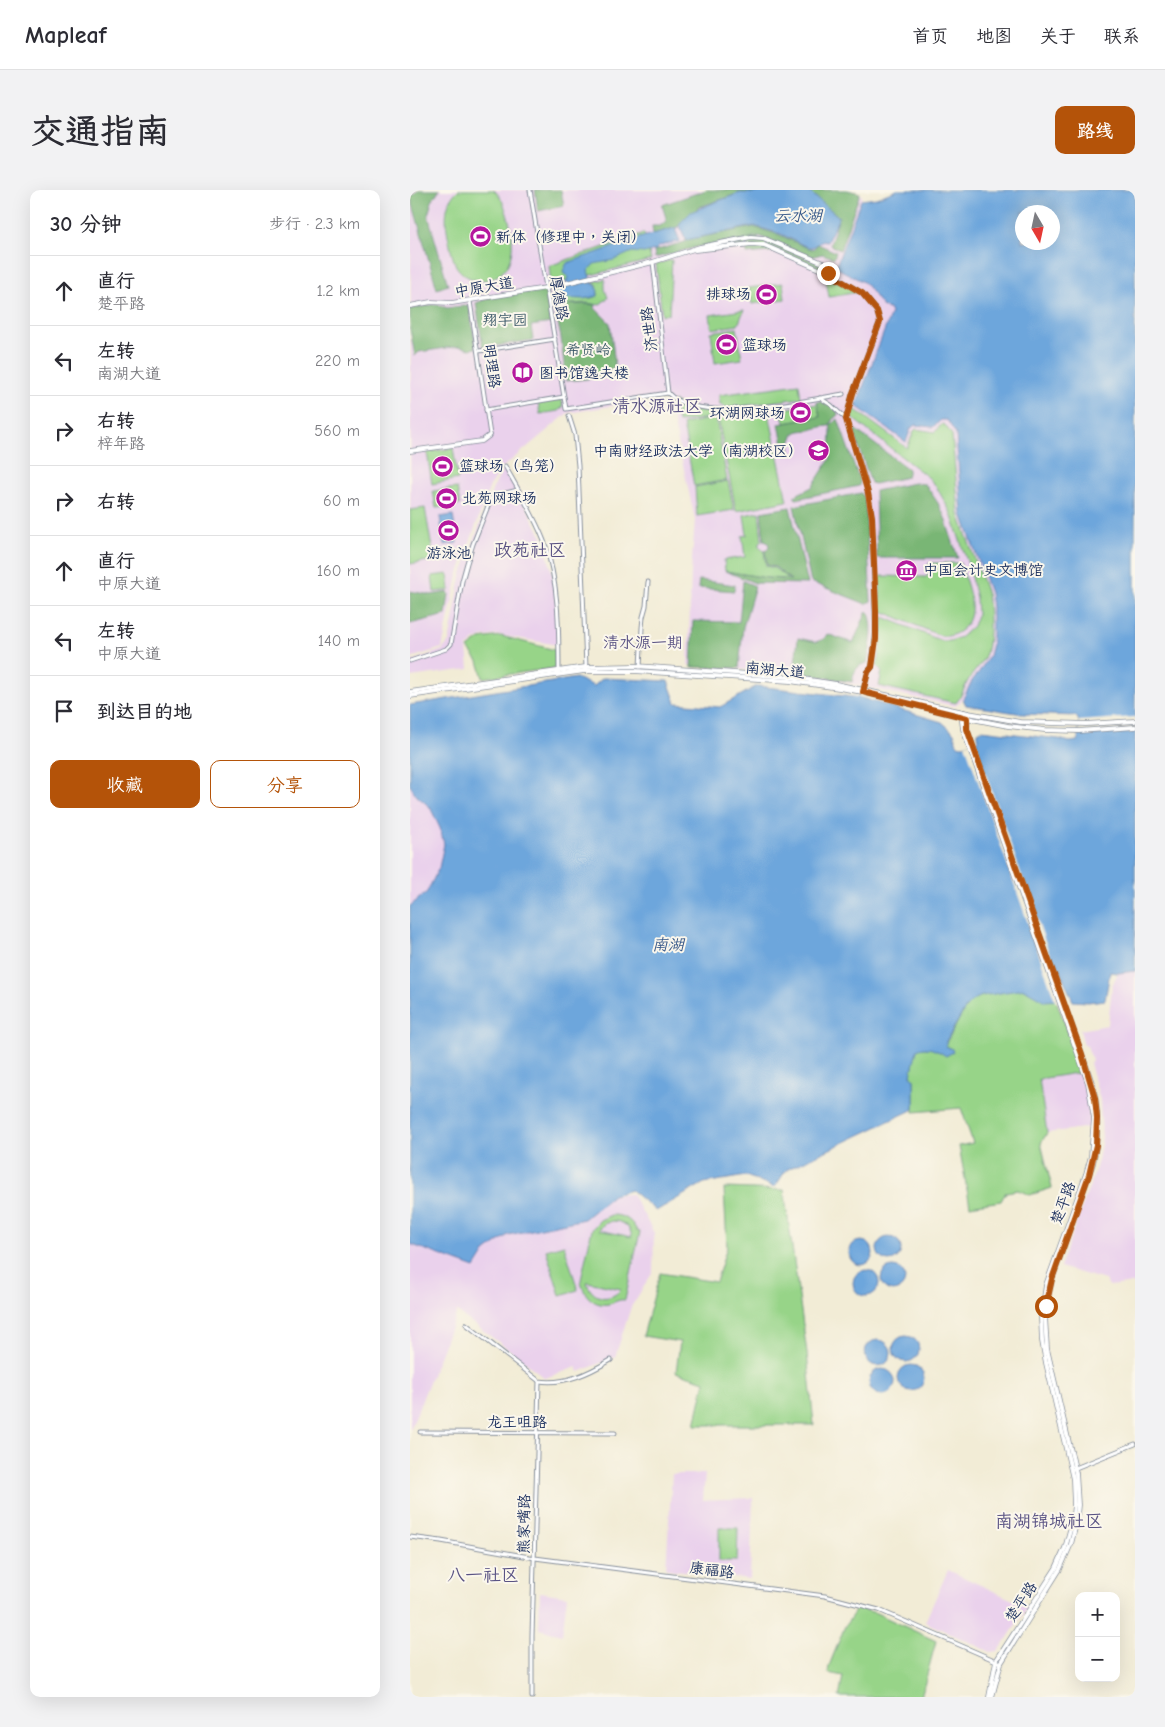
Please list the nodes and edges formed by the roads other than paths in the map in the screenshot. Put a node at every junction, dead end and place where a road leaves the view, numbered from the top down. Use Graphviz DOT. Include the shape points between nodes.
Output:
graph roads {
  1 [pos="530,190"];
  2 [pos="695,250"];
  3 [pos="653,262"];
  4 [pos="828,273"];
  5 [pos="546,288"];
  6 [pos="470,301"];
  7 [pos="410,306"];
  8 [pos="555,339"];
  9 [pos="478,351"];
  10 [pos="668,393"];
  11 [pos="843,394"];
  12 [pos="564,397"];
  13 [pos="820,398"];
  14 [pos="486,410"];
  15 [pos="569,416"];
  16 [pos="846,419"];
  17 [pos="490,435"];
  18 [pos="410,451"];
  19 [pos="505,466"];
  20 [pos="518,490"];
  21 [pos="648,582"];
  22 [pos="410,661"];
  23 [pos="640,666"];
  24 [pos="586,667"];
  25 [pos="559,671"];
  26 [pos="863,690"];
  27 [pos="410,692"];
  28 [pos="410,696"];
  29 [pos="966,715"];
  30 [pos="1135,721"];
  31 [pos="1135,727"];
  32 [pos="466,1324"];
  33 [pos="611,1360"];
  34 [pos="539,1381"];
  35 [pos="420,1432"];
  36 [pos="615,1433"];
  37 [pos="538,1434"];
  38 [pos="1135,1444"];
  39 [pos="1073,1468"];
  40 [pos="410,1537"];
  41 [pos="535,1558"];
  42 [pos="998,1662"];
  43 [pos="532,1697"];
  44 [pos="991,1697"];
  1 -- 5 [label="street, 厚德路"];
  2 -- 3 [label="main road"];
  2 -- 4 [label="main road" via="761,245"];
  2 -- 4 [label="main road" via="760,237 823,263"];
  3 -- 5 [label="main road, 中原大道"];
  3 -- 10 [label="street, 济世路"];
  4 -- 16 [label="main road" via="862,293 880,318"];
  5 -- 6 [label="main road, 中原大道"];
  5 -- 8 [label="street, 厚德路"];
  6 -- 7 [label="main road, 中原大道"];
  6 -- 9 [label="street, 明理路"];
  8 -- 9 [label="street"];
  8 -- 12 [label="street, 厚德路"];
  9 -- 14 [label="street, 明理路"];
  10 -- 12 [label="street, 厚德路" via="566,409"];
  10 -- 13 [label="street" via="687,404 717,410"];
  11 -- 13 [label="street"];
  12 -- 14 [label="street"];
  13 -- 16 [label="street"];
  14 -- 17 [label="street, 明理路"];
  15 -- 24 [label="street" via="578,460"];
  16 -- 26 [label="main road" via="872,517 876,639 872,667"];
  17 -- 18 [label="main road" via="482,441"];
  19 -- 20 [label="street"];
  20 -- 22 [label="street" via="492,496 462,581 451,644"];
  20 -- 25 [label="street" via="544,541 551,567 557,607"];
  21 -- 23 [label="street"];
  23 -- 24 [label="main road, 南湖大道"];
  23 -- 26 [label="main road, 南湖大道" via="790,677"];
  24 -- 25 [label="main road, 南湖大道"];
  25 -- 27 [label="main road, 南湖大道"];
  26 -- 28 [label="main road, 南湖大道" via="790,681 584,671"];
  26 -- 29 [label="main road, 南湖大道"];
  29 -- 30 [label="main road, 南湖大道" via="1020,722 1079,724"];
  29 -- 31 [label="main road, 南湖大道" via="1008,726 1079,731"];
  29 -- 39 [label="main road, 楚平路" via="962,725 1094,1093 1097,1111 1097,1138 1091,1168 1052,1279 1046,1306 1047,1349"];
  32 -- 34 [label="street"];
  33 -- 34 [label="street" via="577,1377"];
  34 -- 37 [label="street, 熊家嘴路"];
  35 -- 37 [label="street, 龙王咀路"];
  36 -- 37 [label="street, 龙王咀路"];
  37 -- 41 [label="street, 熊家嘴路"];
  38 -- 39 [label="street"];
  39 -- 42 [label="main road, 楚平路" via="1078,1513 1069,1550 1060,1569"];
  40 -- 41 [label="street, 康福路"];
  41 -- 42 [label="street, 康福路" via="845,1600 879,1610"];
  41 -- 43 [label="street, 熊家嘴路"];
  42 -- 44 [label="main road, 楚平路"];
}
